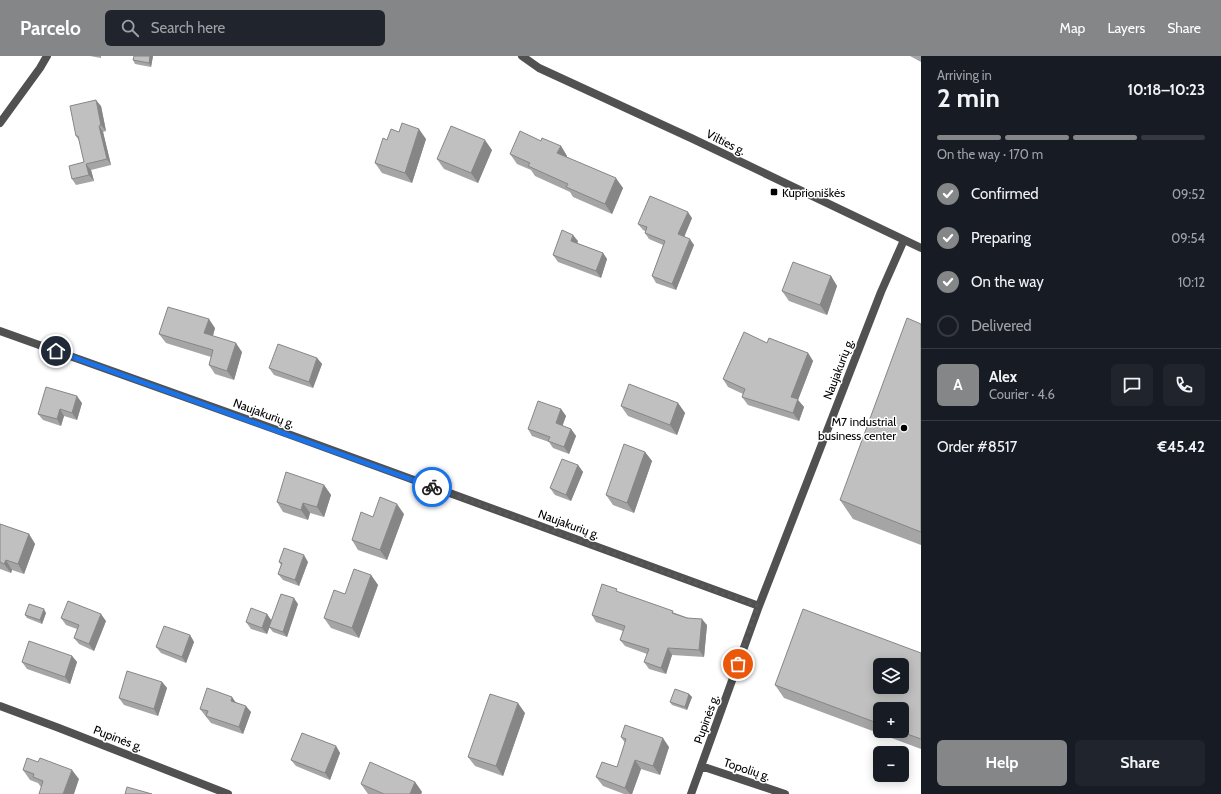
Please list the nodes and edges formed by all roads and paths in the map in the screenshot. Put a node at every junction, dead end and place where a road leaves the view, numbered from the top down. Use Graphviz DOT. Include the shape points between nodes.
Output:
graph roads {
  1 [pos="47,56"];
  2 [pos="522,56"];
  3 [pos="0,123"];
  4 [pos="904,240"];
  5 [pos="921,248"];
  6 [pos="0,331"];
  7 [pos="758,606"];
  8 [pos="0,706"];
  9 [pos="701,766"];
  10 [pos="228,794"];
  11 [pos="691,794"];
  12 [pos="785,794"];
  1 -- 3 [label="street"];
  2 -- 4 [label="street, Vilties g." via="539,68"];
  4 -- 5 [label="street, Vilties g."];
  4 -- 7 [label="street, Naujakurių g." via="881,292"];
  6 -- 7 [label="street, Naujakurių g."];
  7 -- 9 [label="street, Pupinės g."];
  8 -- 10 [label="street, Pupinės g."];
  9 -- 11 [label="street, Pupinės g."];
  9 -- 12 [label="street, Topolių g."];
}
